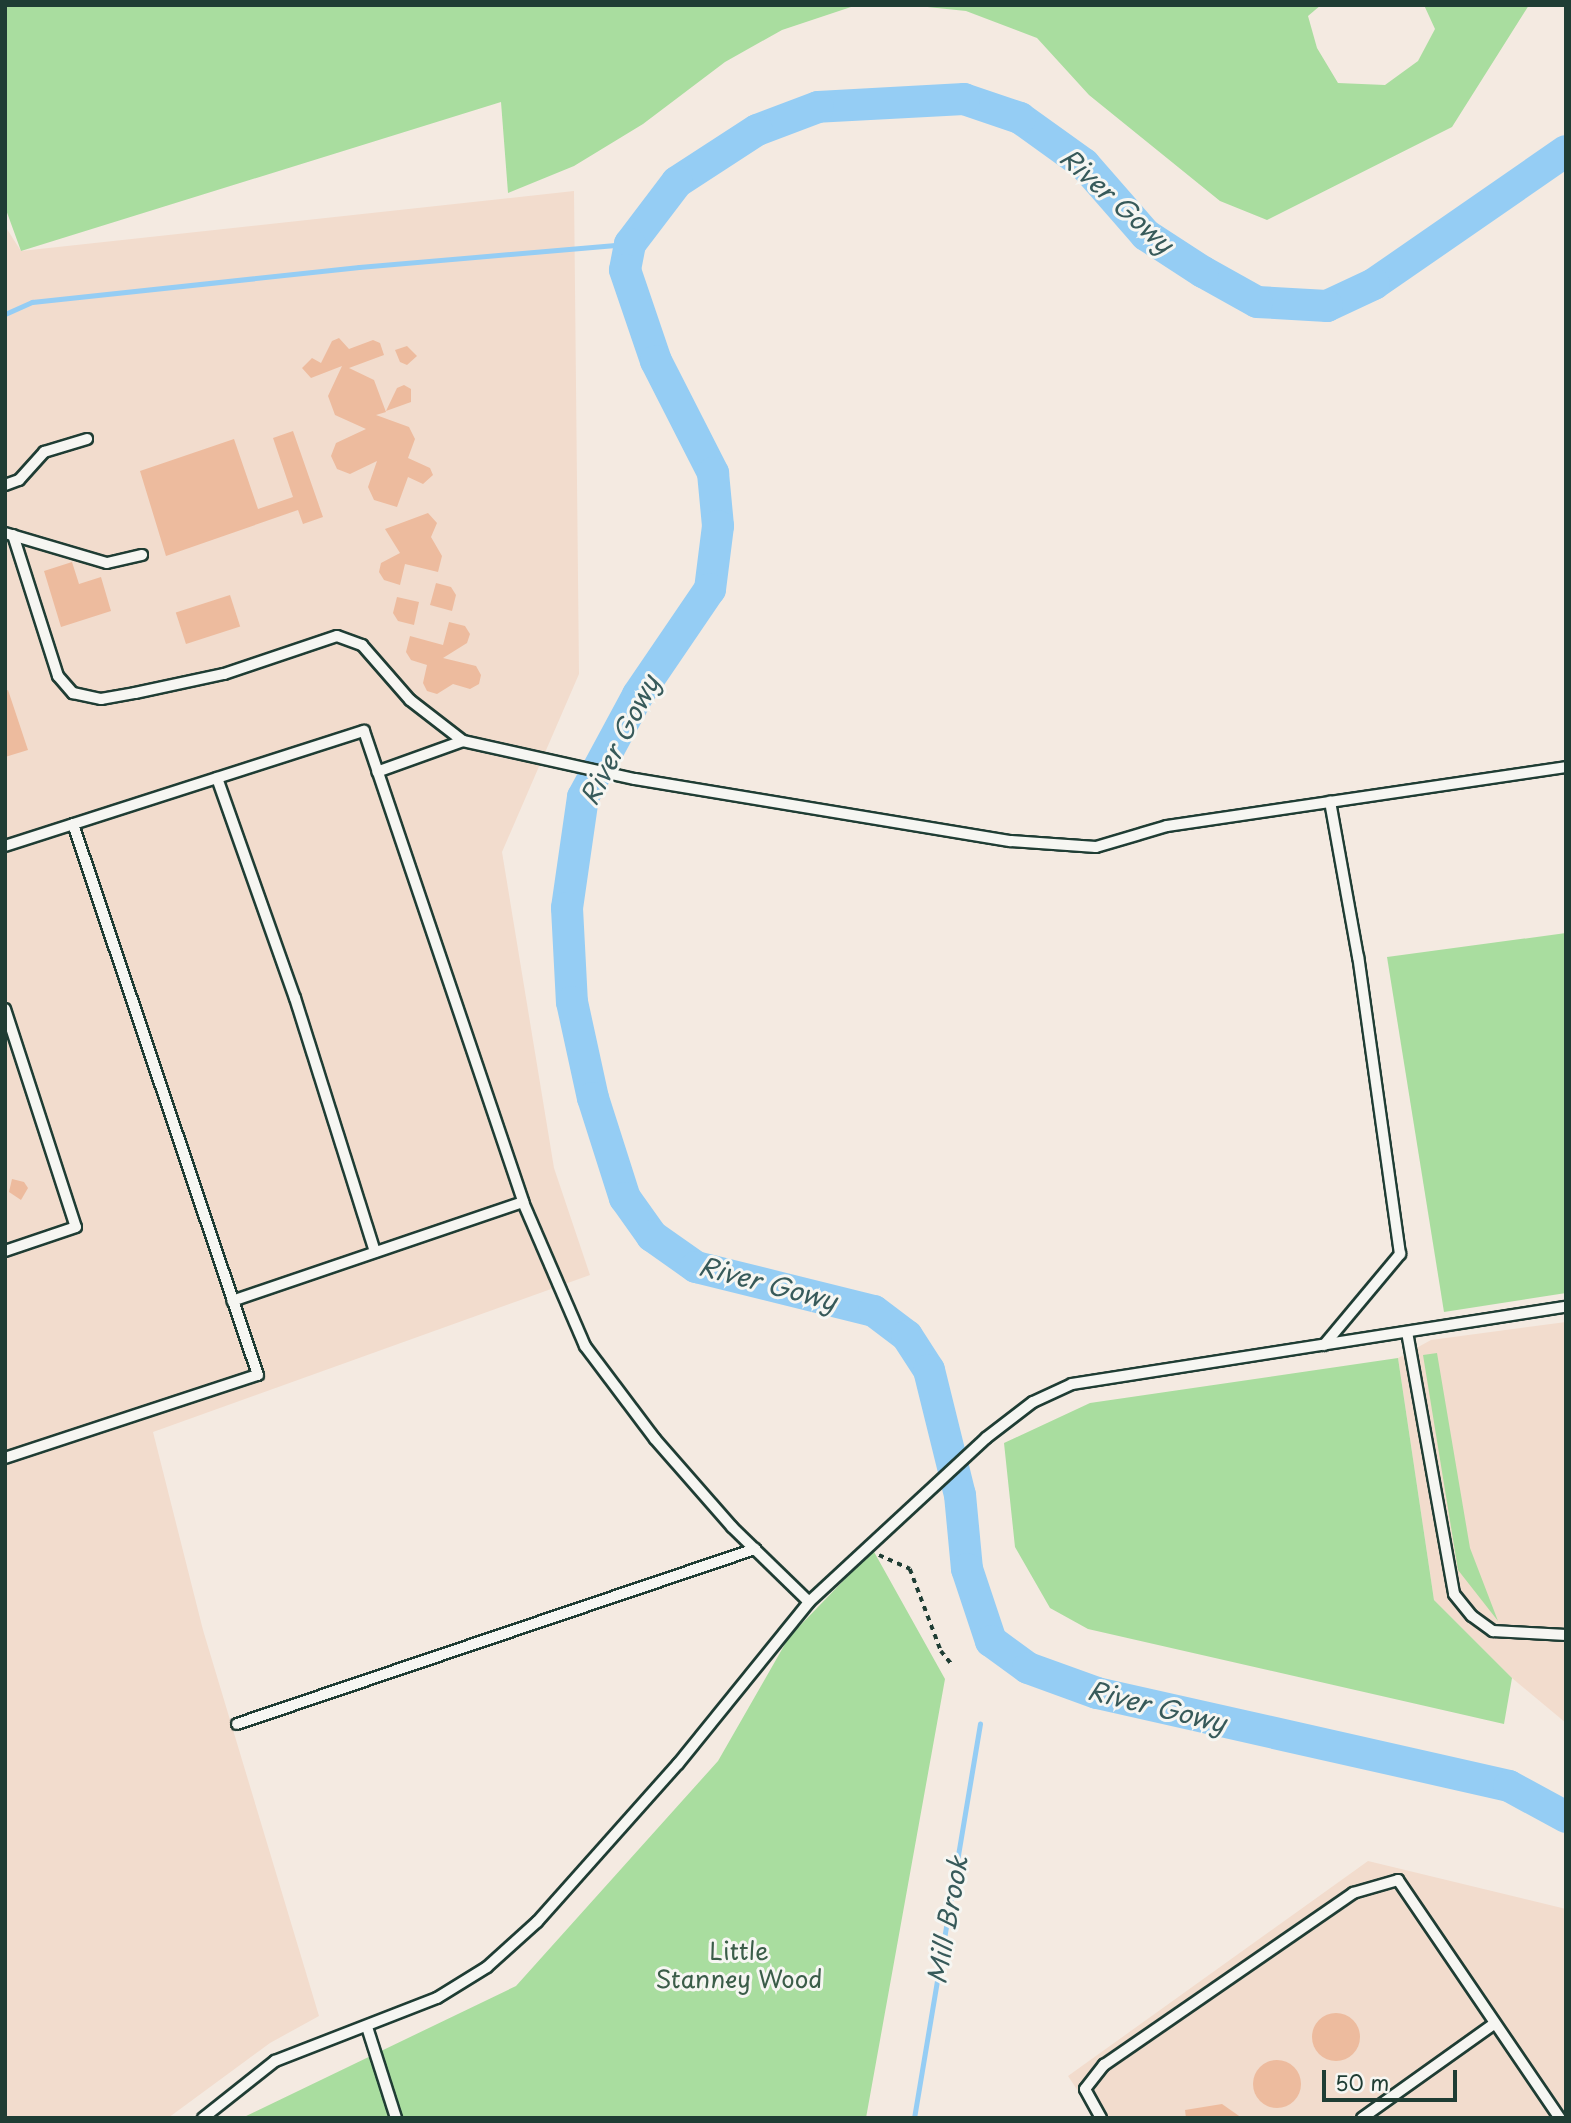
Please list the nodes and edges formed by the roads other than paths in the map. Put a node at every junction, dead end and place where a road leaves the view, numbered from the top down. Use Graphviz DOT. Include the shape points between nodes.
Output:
graph roads {
  1 [pos="87,439"];
  2 [pos="5,485"];
  3 [pos="9,534"];
  4 [pos="142,555"];
  5 [pos="463,741"];
  6 [pos="1566,767"];
  7 [pos="377,772"];
  8 [pos="217,778"];
  9 [pos="1330,802"];
  10 [pos="73,824"];
  11 [pos="5,846"];
  12 [pos="5,1009"];
  13 [pos="523,1202"];
  14 [pos="5,1251"];
  15 [pos="375,1252"];
  16 [pos="232,1301"];
  17 [pos="1566,1307"];
  18 [pos="1407,1332"];
  19 [pos="1325,1345"];
  20 [pos="5,1458"];
  21 [pos="755,1549"];
  22 [pos="809,1602"];
  23 [pos="1566,1635"];
  24 [pos="237,1724"];
  25 [pos="1495,2022"];
  26 [pos="367,2027"];
  27 [pos="203,2118"];
  28 [pos="396,2118"];
  29 [pos="1101,2118"];
  30 [pos="1362,2118"];
  31 [pos="1560,2118"];
  1 -- 2 [label="lane" via="44,452 19,480"];
  3 -- 4 [label="lane" via="107,564"];
  3 -- 5 [label="lane" via="58,676 73,693 102,699 148,691 224,674 337,636 362,645 410,700"];
  5 -- 7 [label="lane"];
  5 -- 9 [label="lane" via="635,779 1011,841 1096,847 1167,826"];
  6 -- 9 [label="lane"];
  7 -- 8 [label="lane" via="364,731"];
  7 -- 13 [label="lane"];
  8 -- 10 [label="lane"];
  8 -- 15 [label="lane" via="295,998"];
  9 -- 19 [label="lane" via="1358,957 1400,1254"];
  10 -- 11 [label="lane"];
  10 -- 16 [label="lane"];
  12 -- 14 [label="lane" via="76,1227"];
  13 -- 15 [label="lane"];
  13 -- 21 [label="lane" via="584,1346 655,1439"];
  15 -- 16 [label="lane"];
  16 -- 20 [label="lane" via="258,1375"];
  17 -- 18 [label="lane"];
  18 -- 19 [label="lane"];
  18 -- 23 [label="lane" via="1454,1594 1472,1616 1493,1631"];
  19 -- 22 [label="lane" via="1073,1384 1033,1402 986,1438"];
  21 -- 22 [label="lane"];
  21 -- 24 [label="lane"];
  22 -- 26 [label="lane" via="678,1764 537,1922 487,1967 437,1998"];
  25 -- 29 [label="lane" via="1398,1880 1353,1893 1104,2065 1085,2089"];
  25 -- 30 [label="lane"];
  25 -- 31 [label="lane"];
  26 -- 27 [label="lane" via="275,2061"];
  26 -- 28 [label="lane"];
}
